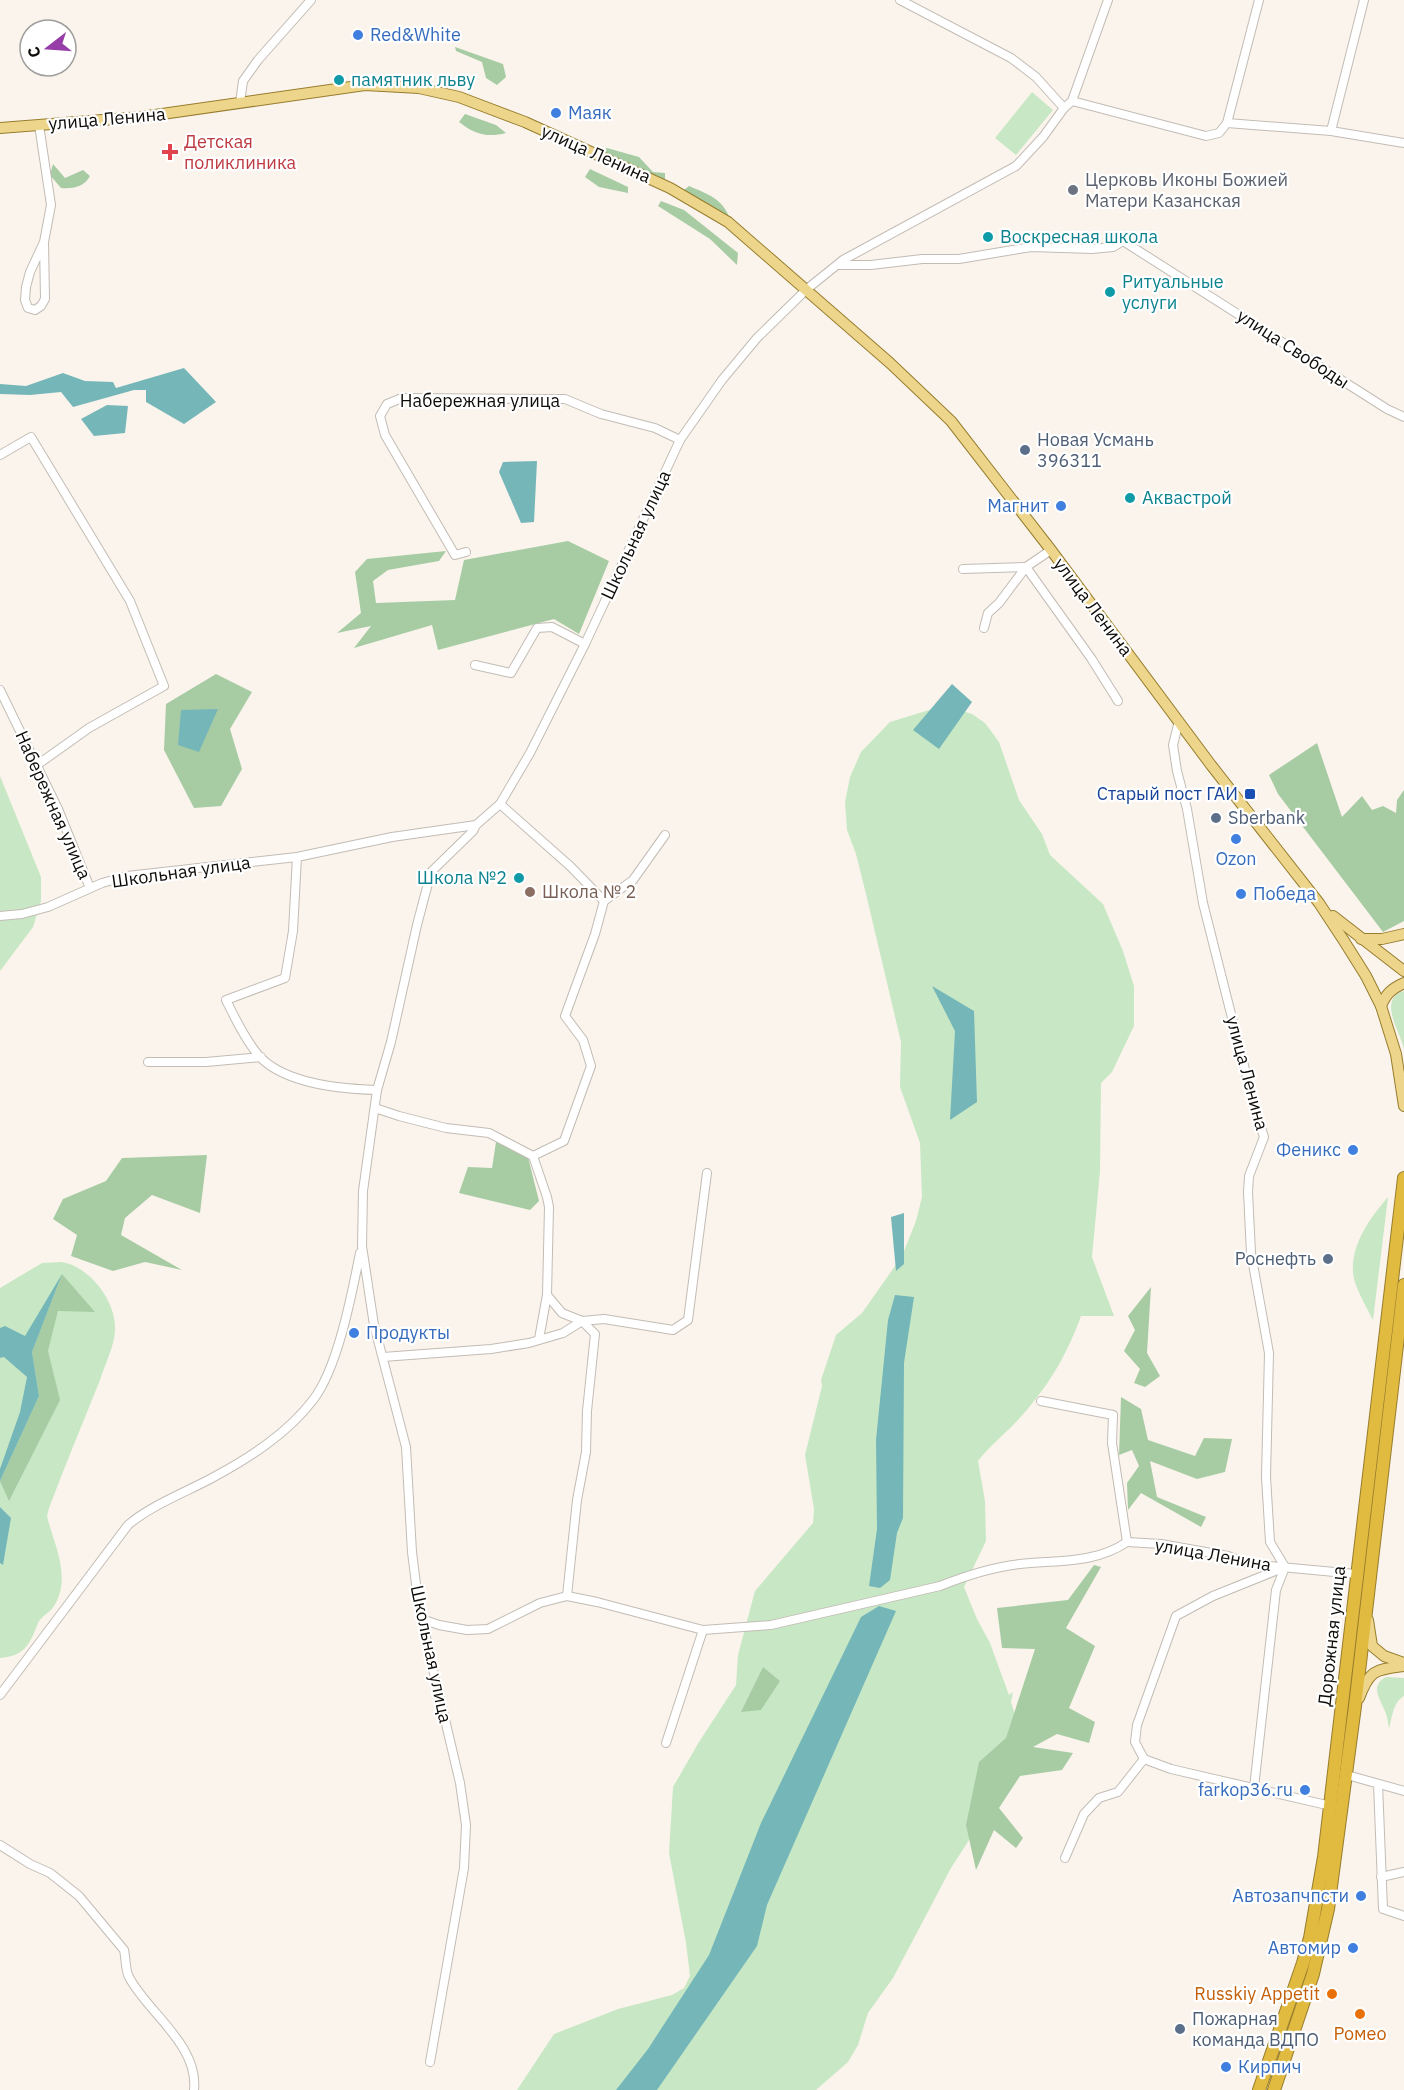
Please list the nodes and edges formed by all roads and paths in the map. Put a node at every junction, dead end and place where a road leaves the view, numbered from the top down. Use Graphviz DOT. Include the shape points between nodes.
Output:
graph roads {
  1 [pos="311,0"];
  2 [pos="900,0"];
  3 [pos="1108,0"];
  4 [pos="1258,0"];
  5 [pos="1364,0"];
  6 [pos="1072,101"];
  7 [pos="240,103"];
  8 [pos="1064,108"];
  9 [pos="1227,123"];
  10 [pos="39,125"];
  11 [pos="0,128"];
  12 [pos="1331,131"];
  13 [pos="1404,143"];
  14 [pos="44,242"];
  15 [pos="838,265"];
  16 [pos="807,289"];
  17 [pos="1404,417"];
  18 [pos="680,440"];
  19 [pos="0,455"];
  20 [pos="1051,550"];
  21 [pos="466,552"];
  22 [pos="1026,567"];
  23 [pos="963,568"];
  24 [pos="984,628"];
  25 [pos="585,644"];
  26 [pos="475,665"];
  27 [pos="0,690"];
  28 [pos="1118,701"];
  29 [pos="1179,722"];
  30 [pos="37,765"];
  31 [pos="500,804"];
  32 [pos="476,825"];
  33 [pos="665,835"];
  34 [pos="297,857"];
  35 [pos="90,888"];
  36 [pos="604,901"];
  37 [pos="1319,903"];
  38 [pos="0,916"];
  39 [pos="1404,933"];
  40 [pos="1361,939"];
  41 [pos="1404,971"];
  42 [pos="1404,983"];
  43 [pos="1381,1006"];
  44 [pos="261,1057"];
  45 [pos="148,1062"];
  46 [pos="377,1090"];
  47 [pos="1404,1106"];
  48 [pos="375,1108"];
  49 [pos="533,1156"];
  50 [pos="707,1173"];
  51 [pos="1404,1178"];
  52 [pos="362,1246"];
  53 [pos="1404,1286"];
  54 [pos="547,1294"];
  55 [pos="582,1321"];
  56 [pos="539,1340"];
  57 [pos="383,1357"];
  58 [pos="1041,1401"];
  59 [pos="1127,1542"];
  60 [pos="1285,1567"];
  61 [pos="1356,1574"];
  62 [pos="567,1596"];
  63 [pos="1367,1604"];
  64 [pos="422,1619"];
  65 [pos="703,1630"];
  66 [pos="1404,1664"];
  67 [pos="0,1695"];
  68 [pos="1355,1706"];
  69 [pos="666,1743"];
  70 [pos="1144,1759"];
  71 [pos="1347,1775"];
  72 [pos="1378,1784"];
  73 [pos="1254,1788"];
  74 [pos="1404,1791"];
  75 [pos="1331,1806"];
  76 [pos="0,1845"];
  77 [pos="1065,1858"];
  78 [pos="1404,1872"];
  79 [pos="1381,1877"];
  80 [pos="1404,1916"];
  81 [pos="430,2062"];
  82 [pos="194,2090"];
  83 [pos="1259,2090"];
  84 [pos="1274,2090"];
  1 -- 7 [label="street" via="243,81"];
  2 -- 8 [label="street" via="1011,58"];
  3 -- 6 [label="street"];
  4 -- 9 [label="street"];
  5 -- 12 [label="street"];
  6 -- 8 [label="street"];
  6 -- 9 [label="street" via="1206,136 1219,133"];
  7 -- 10 [label="main road, улица Ленина" via="141,117"];
  7 -- 16 [label="main road, улица Ленина" via="365,85 419,88 459,97 525,122 670,188 728,222"];
  8 -- 15 [label="street" via="1016,166"];
  9 -- 12 [label="street"];
  10 -- 11 [label="main road, улица Ленина"];
  10 -- 14 [label="street" via="51,205"];
  12 -- 13 [label="street"];
  14 -- 14 [label="street" via="26,287 28,308 35,310 45,299"];
  15 -- 16 [label="street"];
  15 -- 17 [label="street, улица Свободы" via="959,258 1030,247 1092,249 1113,247 1123,241"];
  16 -- 18 [label="street, Школьная улица" via="722,380"];
  16 -- 20 [label="main road, улица Ленина" via="951,421"];
  18 -- 21 [label="street, Набережная улица" via="565,399 402,398 387,404 380,416 385,435 455,555"];
  18 -- 25 [label="street, Школьная улица"];
  19 -- 30 [label="street" via="31,437 130,602 164,686 89,728"];
  20 -- 22 [label="street, улица Ленина"];
  20 -- 29 [label="main road, улица Ленина"];
  22 -- 23 [label="street"];
  22 -- 24 [label="street" via="988,613"];
  22 -- 28 [label="street, улица Ленина"];
  25 -- 26 [label="street" via="552,627 537,628 511,673"];
  25 -- 31 [label="street, Школьная улица"];
  27 -- 30 [label="street, Набережная улица"];
  29 -- 37 [label="main road, улица Ленина"];
  29 -- 60 [label="street, улица Ленина" via="1173,745 1203,903 1264,1137 1249,1176 1248,1192 1251,1252 1269,1353 1266,1477 1270,1542"];
  30 -- 35 [label="street, Набережная улица"];
  31 -- 32 [label="street, Школьная улица"];
  31 -- 36 [label="street"];
  32 -- 34 [label="street, Школьная улица"];
  32 -- 46 [label="street, Школьная улица" via="431,872"];
  33 -- 36 [label="street" via="633,880"];
  34 -- 35 [label="street, Школьная улица" via="127,876"];
  34 -- 44 [label="street" via="293,931 285,978 226,1000 242,1032"];
  35 -- 38 [label="street, Школьная улица" via="48,907"];
  36 -- 49 [label="street" via="565,1016 583,1040 591,1066 564,1141"];
  37 -- 40 [label="main road"];
  37 -- 43 [label="main road"];
  39 -- 40 [label="main road"];
  40 -- 41 [label="main road"];
  42 -- 43 [label="main road" via="1385,995"];
  43 -- 47 [label="main road" via="1396,1054"];
  44 -- 45 [label="street"];
  44 -- 46 [label="street" via="293,1077 344,1089"];
  46 -- 48 [label="street, Школьная улица"];
  48 -- 49 [label="street" via="446,1128 489,1133"];
  48 -- 52 [label="street, Школьная улица" via="363,1191"];
  49 -- 54 [label="street" via="549,1207"];
  50 -- 55 [label="street" via="688,1320 673,1330 604,1319"];
  51 -- 61 [label="highway, Дорожная улица"];
  52 -- 57 [label="street, Школьная улица"];
  52 -- 67 [label="street, Школьная улица" via="336,1348 314,1399 277,1436 251,1455 142,1513 129,1525"];
  53 -- 63 [label="highway, Дорожная улица"];
  54 -- 55 [label="street" via="562,1313"];
  54 -- 56 [label="street"];
  55 -- 56 [label="street" via="563,1333"];
  55 -- 62 [label="street" via="595,1334 586,1452"];
  56 -- 57 [label="street" via="491,1349"];
  57 -- 64 [label="street, Школьная улица" via="406,1447 412,1552"];
  58 -- 59 [label="street" via="1113,1415 1112,1443"];
  59 -- 60 [label="street, улица Ленина" via="1161,1544 1228,1556 1248,1564"];
  59 -- 65 [label="street" via="1116,1550 1087,1558 1019,1564 771,1625"];
  60 -- 61 [label="street, улица Ленина"];
  60 -- 70 [label="street, улица Ленина" via="1213,1596 1176,1616 1137,1725 1135,1742"];
  60 -- 73 [label="street" via="1276,1590"];
  61 -- 75 [label="highway, Дорожная улица"];
  62 -- 64 [label="street" via="540,1603 488,1629 467,1630"];
  62 -- 65 [label="street"];
  63 -- 66 [label="main road" via="1372,1646"];
  63 -- 68 [label="highway, Дорожная улица"];
  64 -- 81 [label="street, Школьная улица" via="466,1825 464,1868"];
  65 -- 69 [label="street"];
  66 -- 68 [label="main road" via="1375,1671"];
  68 -- 71 [label="highway, Дорожная улица"];
  70 -- 73 [label="street"];
  70 -- 77 [label="street" via="1118,1792 1099,1798 1084,1814"];
  71 -- 72 [label="street"];
  71 -- 84 [label="highway, Дорожная улица" via="1318,1952"];
  72 -- 74 [label="street"];
  72 -- 79 [label="street"];
  73 -- 75 [label="street"];
  75 -- 83 [label="highway, Дорожная улица" via="1310,1938"];
  76 -- 82 [label="street" via="50,1873 79,1896 124,1950 128,1976 175,2035 189,2060"];
  78 -- 79 [label="street"];
  79 -- 80 [label="street" via="1383,1909"];
}
